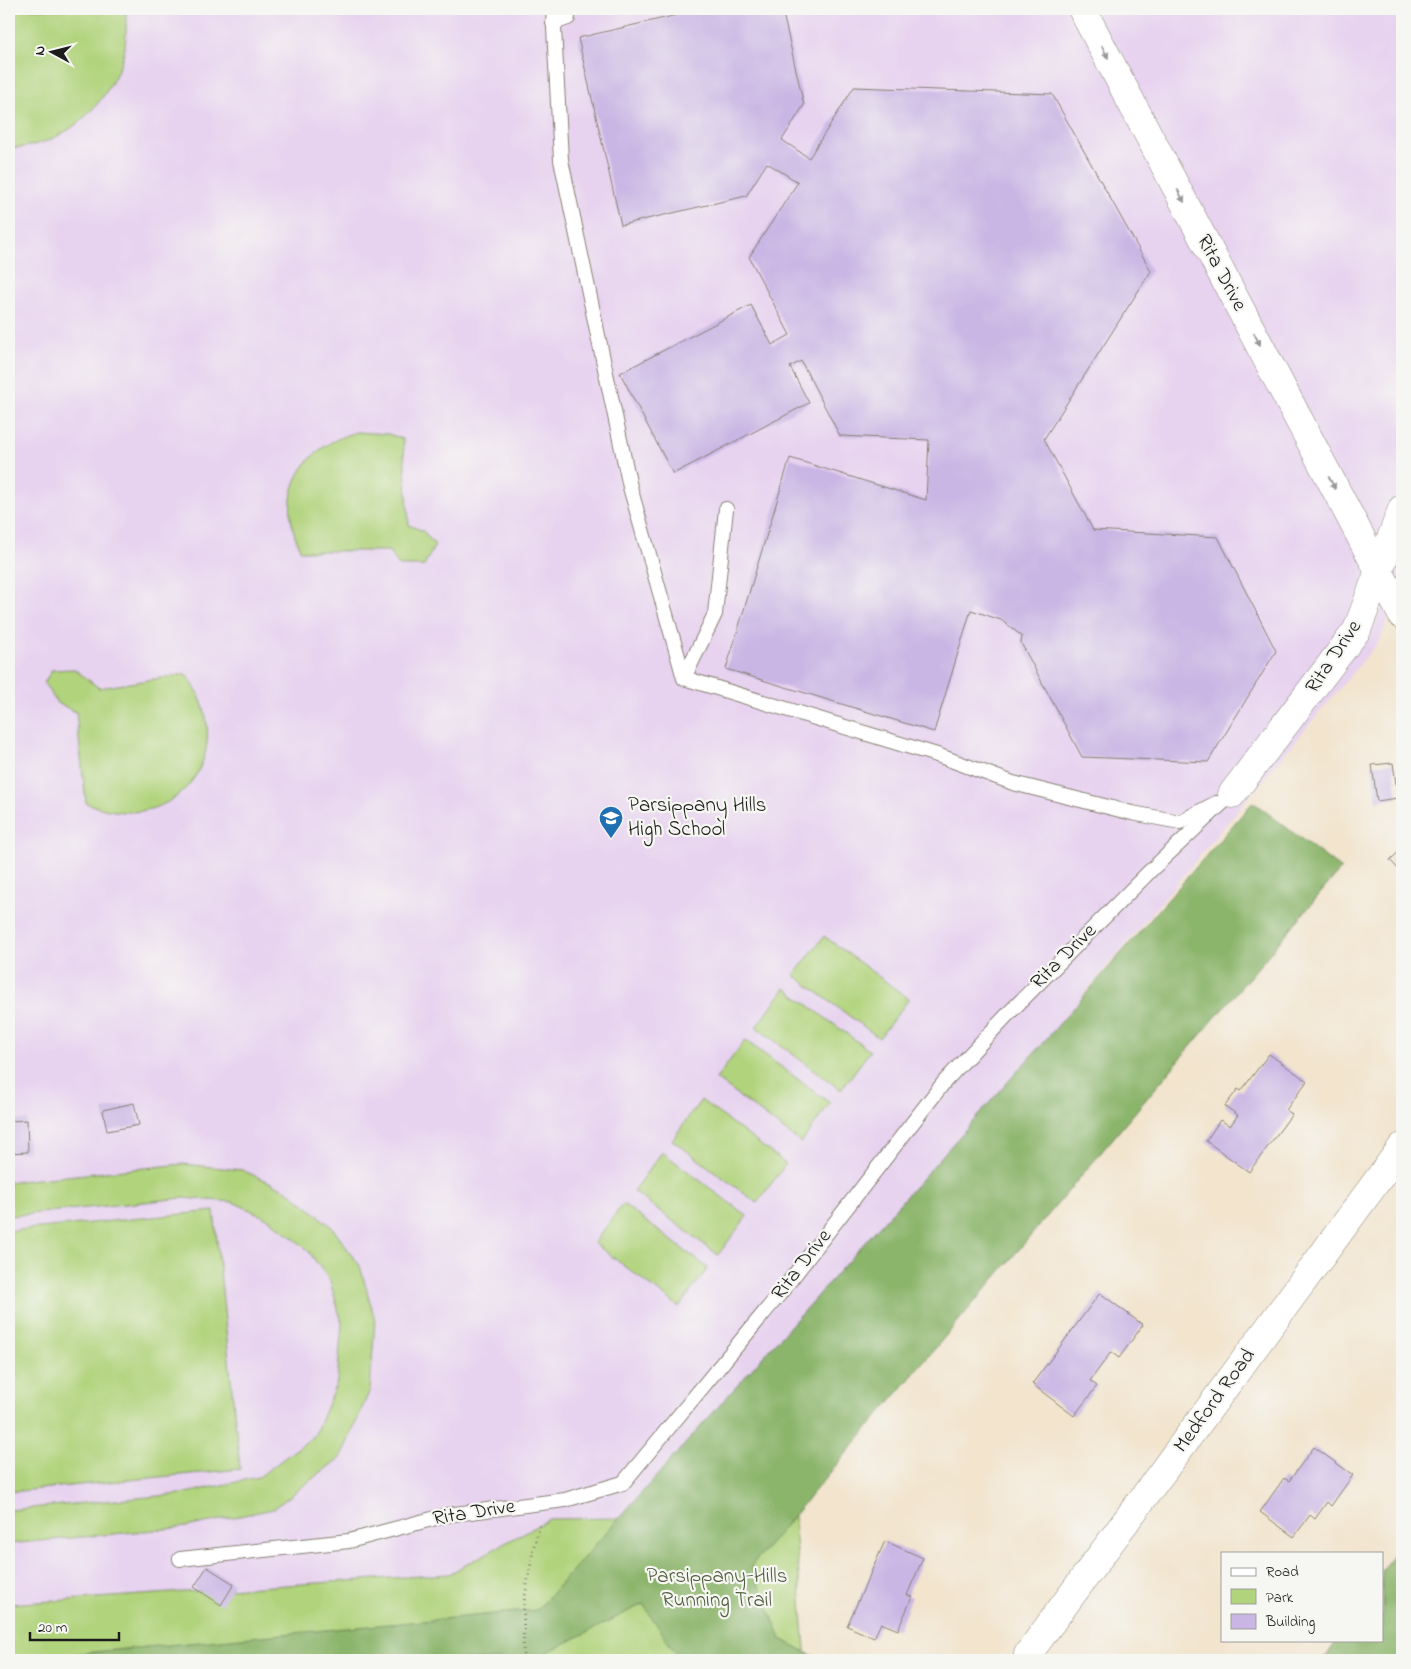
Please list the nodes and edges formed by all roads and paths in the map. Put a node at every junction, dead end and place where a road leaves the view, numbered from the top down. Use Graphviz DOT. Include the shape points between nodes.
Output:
graph roads {
  1 [pos="1082,9"];
  2 [pos="553,16"];
  3 [pos="568,18"];
  4 [pos="1402,509"];
  5 [pos="726,510"];
  6 [pos="1379,571"];
  7 [pos="1402,615"];
  8 [pos="684,678"];
  9 [pos="1232,794"];
  10 [pos="1402,1147"];
  11 [pos="546,1503"];
  12 [pos="180,1559"];
  13 [pos="1028,1654"];
  14 [pos="523,1660"];
  1 -- 6 [label="street, Rita Drive, one-way"];
  2 -- 3 [label="lane"];
  2 -- 8 [label="lane" via="560,160 630,487"];
  4 -- 6 [label="street"];
  5 -- 8 [label="lane" via="715,614"];
  6 -- 7 [label="street"];
  6 -- 9 [label="street, Rita Drive" via="1357,630"];
  8 -- 9 [label="lane" via="940,756 1013,783 1132,813 1180,822"];
  9 -- 11 [label="lane, Rita Drive" via="1150,871 946,1081 778,1296 623,1483"];
  10 -- 13 [label="street, Medford Road"];
  11 -- 12 [label="lane, Rita Drive" via="446,1515 349,1541"];
  11 -- 14 [label="path" via="524,1602"];
}
